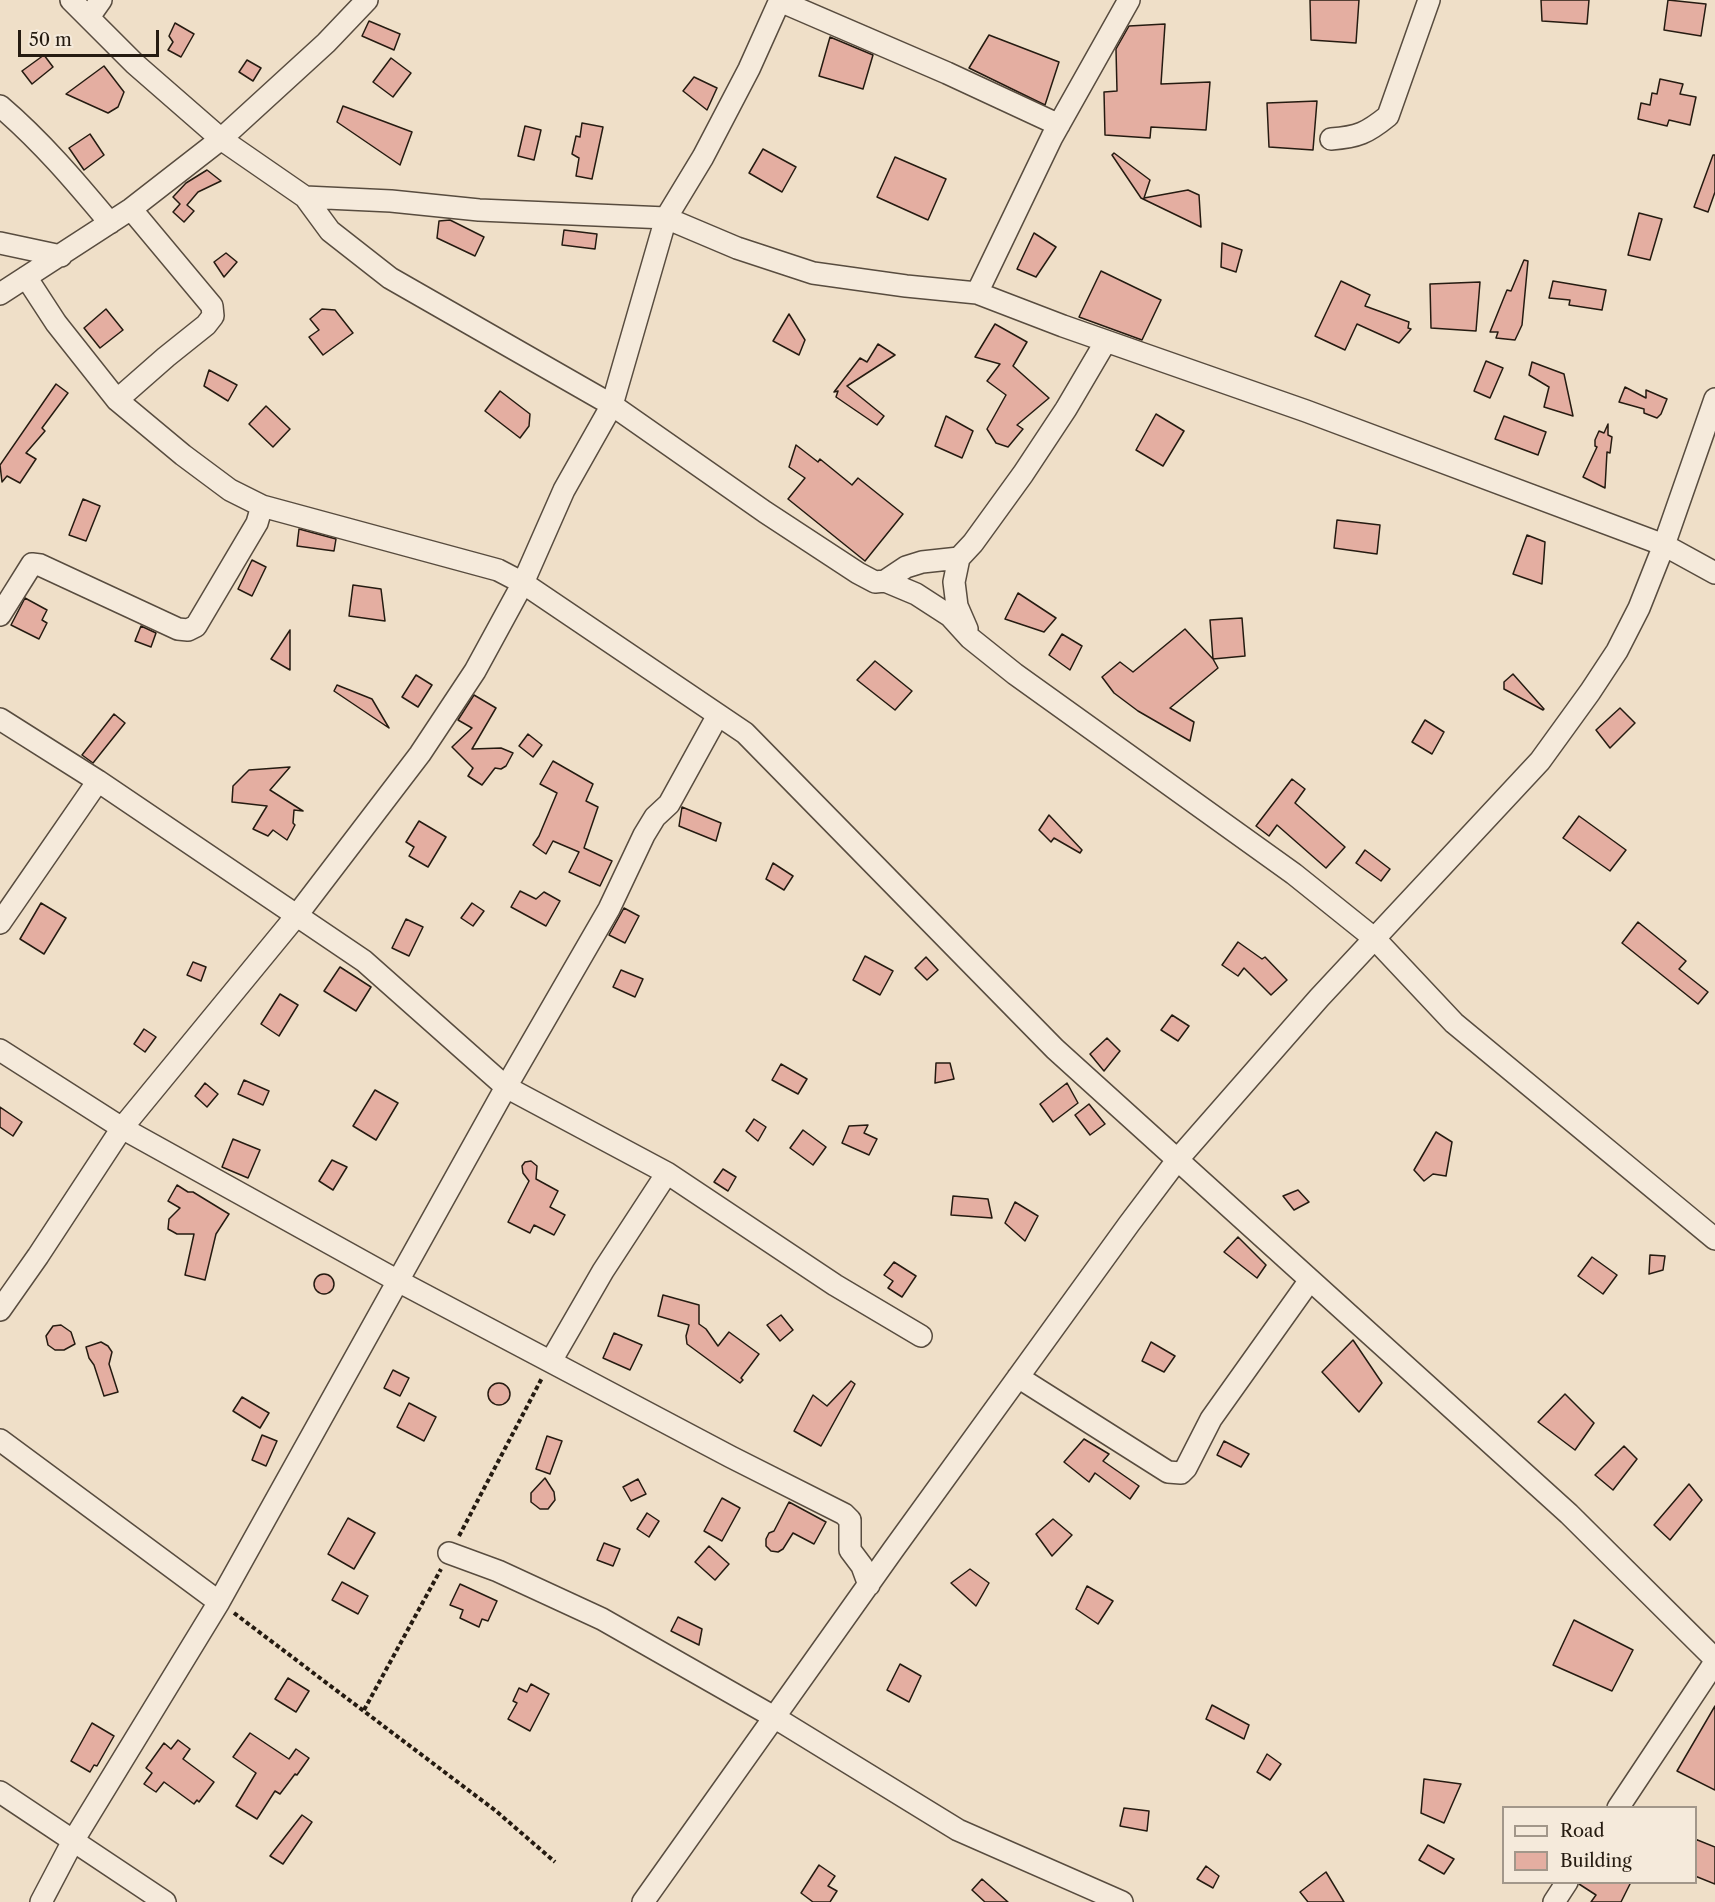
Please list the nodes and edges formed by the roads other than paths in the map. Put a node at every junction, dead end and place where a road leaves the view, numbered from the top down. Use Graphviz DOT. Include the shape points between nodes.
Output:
graph roads {
  1 [pos="71,0"];
  2 [pos="367,0"];
  3 [pos="780,0"];
  4 [pos="1129,0"];
  5 [pos="1429,0"];
  6 [pos="95,9"];
  7 [pos="0,106"];
  8 [pos="1059,125"];
  9 [pos="221,139"];
  10 [pos="1331,139"];
  11 [pos="305,197"];
  12 [pos="130,209"];
  13 [pos="666,218"];
  14 [pos="110,223"];
  15 [pos="0,243"];
  16 [pos="61,256"];
  17 [pos="26,277"];
  18 [pos="977,293"];
  19 [pos="0,294"];
  20 [pos="1106,341"];
  21 [pos="1715,399"];
  22 [pos="117,400"];
  23 [pos="612,405"];
  24 [pos="262,506"];
  25 [pos="1664,545"];
  26 [pos="959,558"];
  27 [pos="1715,573"];
  28 [pos="885,581"];
  29 [pos="523,583"];
  30 [pos="0,615"];
  31 [pos="970,638"];
  32 [pos="718,715"];
  33 [pos="0,719"];
  34 [pos="98,781"];
  35 [pos="297,915"];
  36 [pos="0,923"];
  37 [pos="1375,939"];
  38 [pos="0,1050"];
  39 [pos="506,1087"];
  40 [pos="122,1128"];
  41 [pos="1178,1159"];
  42 [pos="667,1173"];
  43 [pos="1715,1239"];
  44 [pos="1310,1280"];
  45 [pos="398,1281"];
  46 [pos="0,1310"];
  47 [pos="921,1336"];
  48 [pos="551,1361"];
  49 [pos="1018,1377"];
  50 [pos="0,1440"];
  51 [pos="449,1553"];
  52 [pos="869,1585"];
  53 [pos="219,1602"];
  54 [pos="1715,1660"];
  55 [pos="774,1717"];
  56 [pos="0,1792"];
  57 [pos="1619,1806"];
  58 [pos="73,1841"];
  59 [pos="1566,1884"];
  60 [pos="41,1902"];
  61 [pos="165,1902"];
  62 [pos="643,1902"];
  63 [pos="1122,1902"];
  64 [pos="1554,1902"];
  1 -- 6 [label="street"];
  2 -- 9 [label="street"];
  3 -- 8 [label="street"];
  3 -- 13 [label="street" via="703,157"];
  4 -- 8 [label="street"];
  5 -- 10 [label="street" via="1388,116 1354,137"];
  6 -- 9 [label="street" via="135,64"];
  7 -- 14 [label="street" via="67,170"];
  8 -- 18 [label="street"];
  9 -- 11 [label="street"];
  9 -- 12 [label="street"];
  11 -- 13 [label="street"];
  11 -- 23 [label="street" via="330,231 390,278"];
  12 -- 14 [label="street"];
  12 -- 22 [label="street" via="212,306 213,316"];
  13 -- 18 [label="street" via="737,248 813,273"];
  13 -- 23 [label="street"];
  14 -- 16 [label="street"];
  15 -- 16 [label="street"];
  16 -- 17 [label="street"];
  17 -- 19 [label="street"];
  17 -- 22 [label="street" via="56,323"];
  18 -- 20 [label="street"];
  20 -- 25 [label="street"];
  20 -- 26 [label="street" via="1029,465"];
  21 -- 25 [label="street"];
  22 -- 24 [label="street" via="230,490"];
  23 -- 28 [label="street" via="858,573 875,582"];
  23 -- 29 [label="street" via="564,490"];
  24 -- 29 [label="street" via="498,570"];
  24 -- 30 [label="street" via="257,523 223,582 196,626 188,630 32,564"];
  25 -- 27 [label="street"];
  25 -- 37 [label="street" via="1617,651 1540,761"];
  26 -- 28 [label="street" via="922,562"];
  26 -- 31 [label="street" via="954,582 957,606"];
  28 -- 31 [label="street" via="916,594 950,616"];
  29 -- 32 [label="street"];
  29 -- 35 [label="street" via="475,671 420,754"];
  31 -- 37 [label="street" via="1294,874"];
  32 -- 39 [label="street" via="669,804 644,835 609,909"];
  32 -- 41 [label="street" via="745,733 1055,1049"];
  33 -- 34 [label="street"];
  34 -- 35 [label="street"];
  34 -- 36 [label="street"];
  35 -- 39 [label="street" via="364,961"];
  35 -- 40 [label="street"];
  37 -- 41 [label="street"];
  37 -- 43 [label="street" via="1454,1023"];
  38 -- 40 [label="street"];
  39 -- 42 [label="street"];
  39 -- 45 [label="street"];
  40 -- 45 [label="street"];
  40 -- 46 [label="street"];
  41 -- 44 [label="street"];
  41 -- 49 [label="street"];
  42 -- 47 [label="street" via="835,1285"];
  42 -- 48 [label="street" via="603,1271"];
  44 -- 49 [label="street" via="1211,1419 1181,1473 1168,1472"];
  44 -- 54 [label="street" via="1569,1514"];
  45 -- 48 [label="street"];
  45 -- 53 [label="street"];
  48 -- 52 [label="street" via="844,1514 850,1520 850,1550"];
  49 -- 52 [label="street"];
  50 -- 53 [label="street"];
  51 -- 55 [label="street" via="602,1619"];
  52 -- 55 [label="street"];
  53 -- 58 [label="street"];
  54 -- 57 [label="street"];
  55 -- 62 [label="street"];
  55 -- 63 [label="street" via="958,1830"];
  56 -- 58 [label="street"];
  58 -- 60 [label="street"];
  58 -- 61 [label="street"];
  59 -- 64 [label="street"];
}
